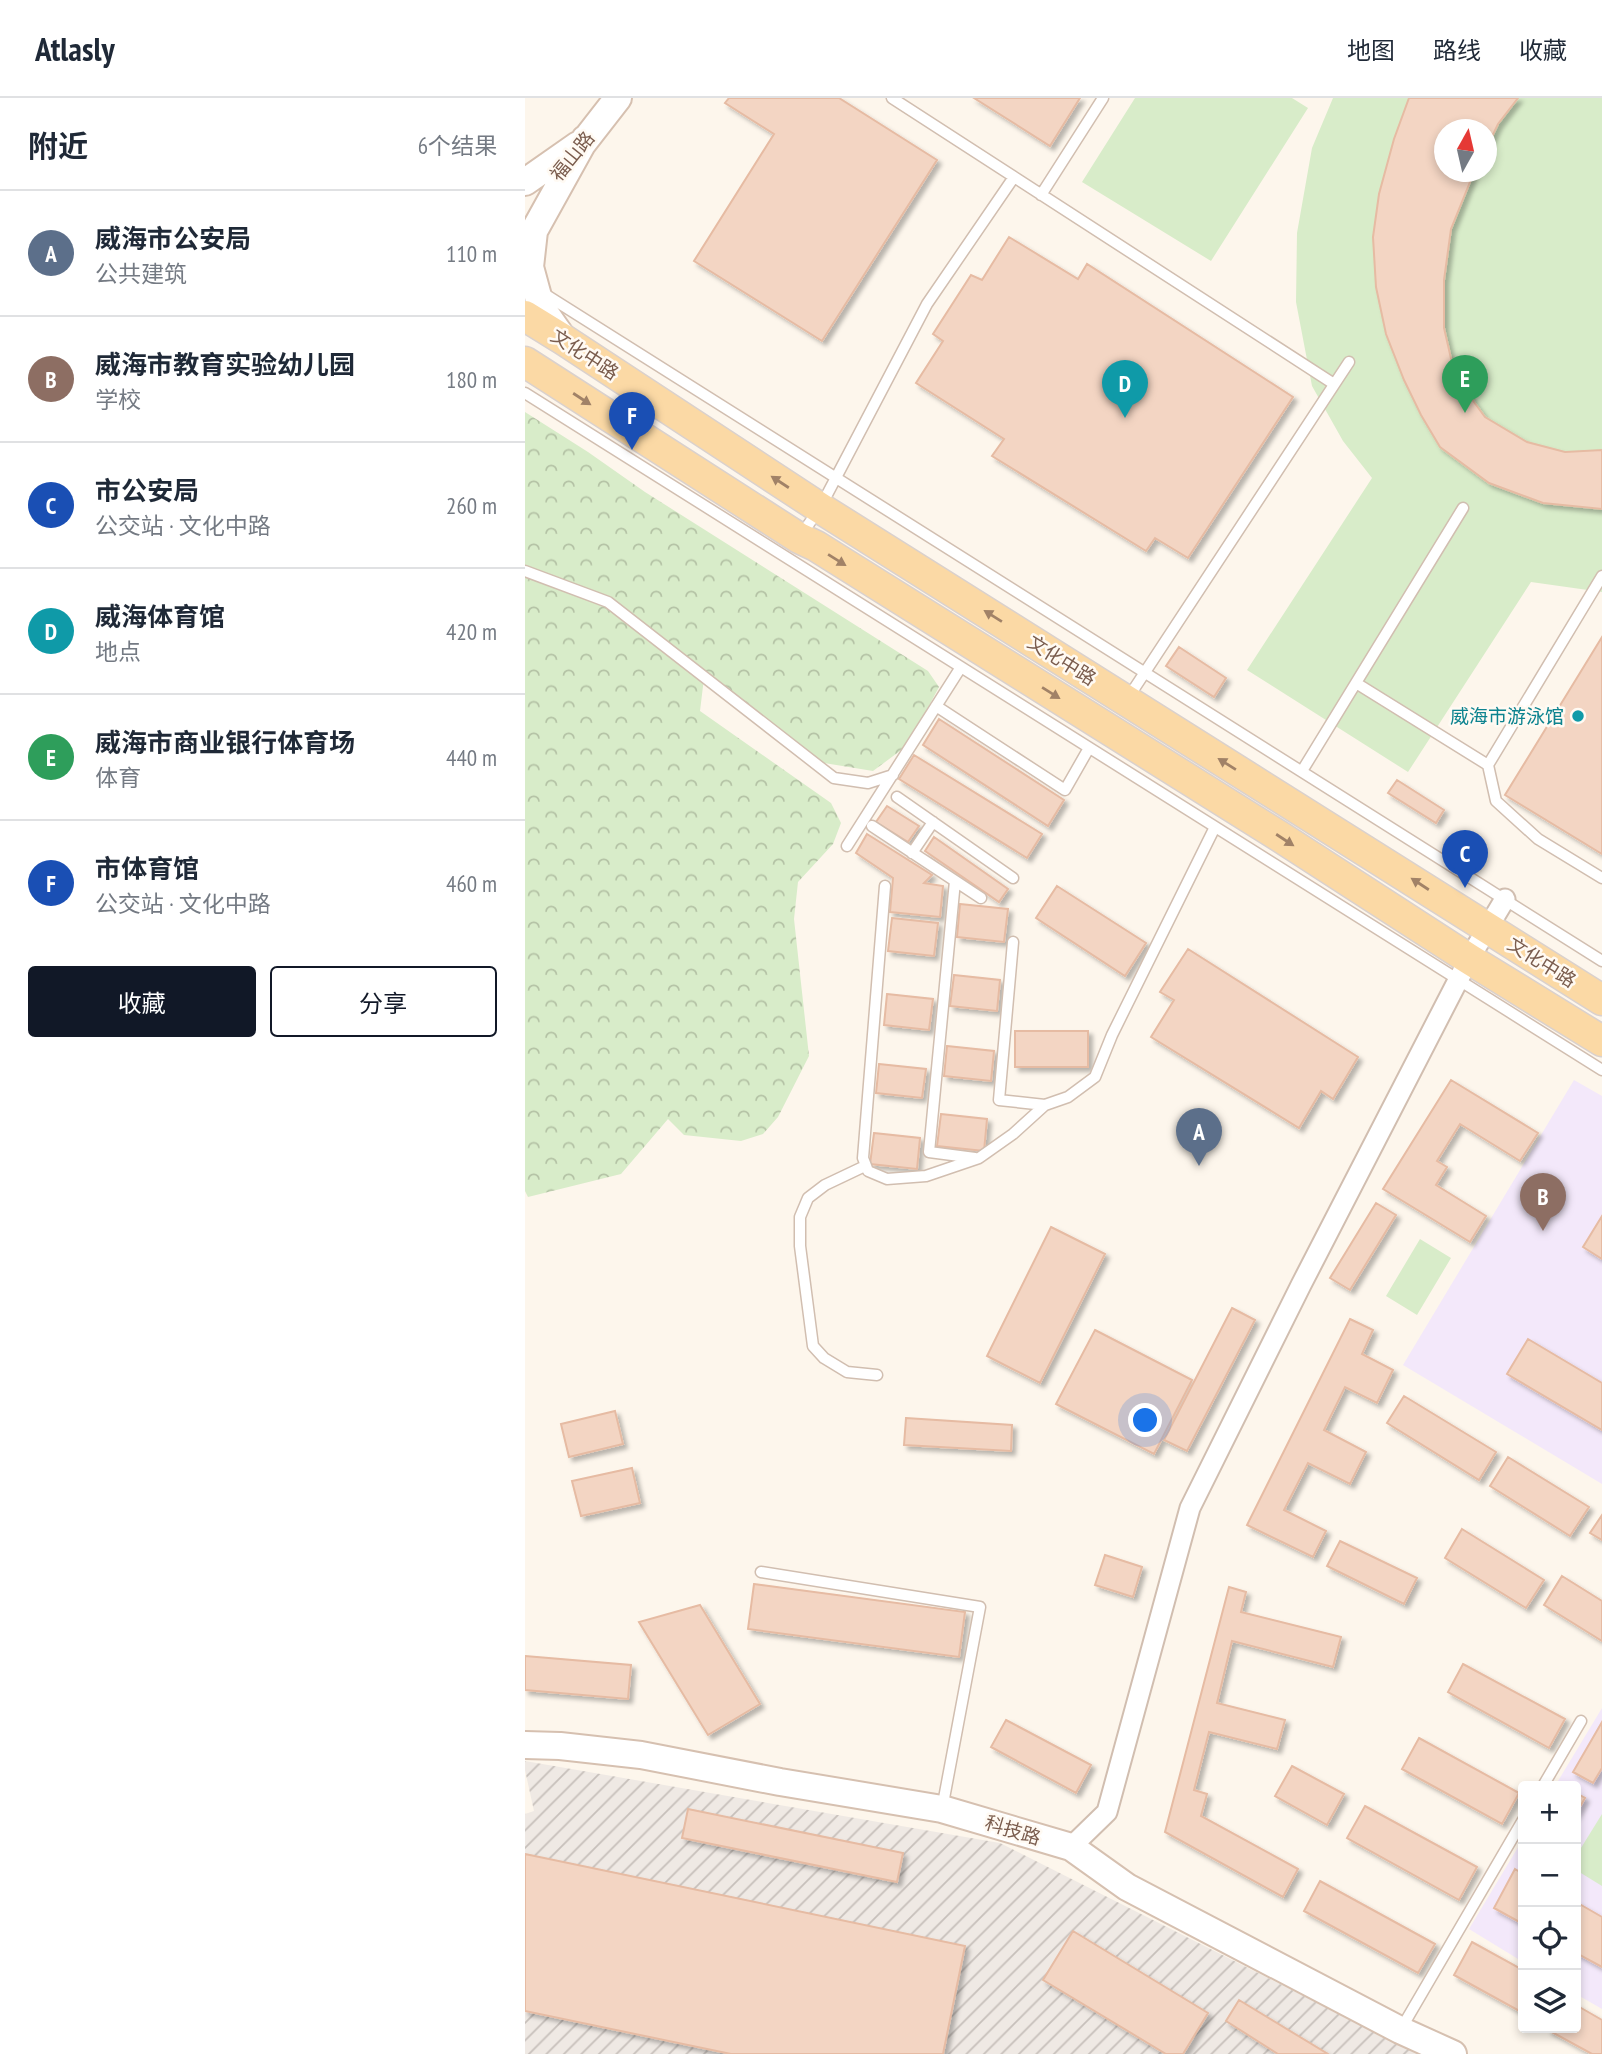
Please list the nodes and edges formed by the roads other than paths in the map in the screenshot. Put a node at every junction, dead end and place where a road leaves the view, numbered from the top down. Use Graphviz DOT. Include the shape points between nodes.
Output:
graph roads {
  1 [pos="618,98"];
  2 [pos="892,98"];
  3 [pos="1103,98"];
  4 [pos="585,139"];
  5 [pos="1014,177"];
  6 [pos="525,182"];
  7 [pos="1041,195"];
  8 [pos="525,214"];
  9 [pos="536,289"];
  10 [pos="525,316"];
  11 [pos="564,340"];
  12 [pos="1349,362"];
  13 [pos="526,370"];
  14 [pos="1334,384"];
  15 [pos="835,480"];
  16 [pos="820,508"];
  17 [pos="1463,508"];
  18 [pos="799,538"];
  19 [pos="525,571"];
  20 [pos="1602,576"];
  21 [pos="961,667"];
  22 [pos="1145,673"];
  23 [pos="1356,683"];
  24 [pos="1127,701"];
  25 [pos="936,706"];
  26 [pos="1089,748"];
  27 [pos="1488,765"];
  28 [pos="1302,771"];
  29 [pos="893,775"];
  30 [pos="897,797"];
  31 [pos="933,822"];
  32 [pos="871,826"];
  33 [pos="1215,827"];
  34 [pos="848,846"];
  35 [pos="912,853"];
  36 [pos="1013,878"];
  37 [pos="1602,878"];
  38 [pos="954,881"];
  39 [pos="885,886"];
  40 [pos="981,898"];
  41 [pos="1505,899"];
  42 [pos="1487,928"];
  43 [pos="1013,942"];
  44 [pos="1602,961"];
  45 [pos="1464,970"];
  46 [pos="1602,999"];
  47 [pos="1602,1041"];
  48 [pos="1602,1070"];
  49 [pos="1045,1105"];
  50 [pos="979,1158"];
  51 [pos="865,1166"];
  52 [pos="877,1375"];
  53 [pos="761,1572"];
  54 [pos="1581,1721"];
  55 [pos="525,1745"];
  56 [pos="1546,1781"];
  57 [pos="942,1809"];
  58 [pos="1518,1829"];
  59 [pos="1071,1847"];
  60 [pos="1401,2030"];
  61 [pos="1453,2054"];
  1 -- 4 [label="main road, 福山路"];
  2 -- 5 [label="lane"];
  3 -- 7 [label="lane"];
  4 -- 6 [label="main road"];
  4 -- 8 [label="main road, 福山路"];
  4 -- 9 [label="main road" via="534,231 530,267"];
  5 -- 7 [label="lane"];
  5 -- 15 [label="lane" via="927,304"];
  7 -- 14 [label="lane"];
  9 -- 11 [label="main road" via="541,307"];
  9 -- 15 [label="lane"];
  10 -- 11 [label="main road, 文化中路"];
  16 -- 11 [label="main road, 文化中路, one-way"];
  12 -- 14 [label="lane"];
  13 -- 18 [label="main road, 文化中路, one-way"];
  13 -- 21 [label="lane"];
  14 -- 22 [label="lane"];
  15 -- 16 [label="lane"];
  15 -- 22 [label="lane"];
  16 -- 18 [label="lane"];
  24 -- 16 [label="main road, 文化中路, one-way"];
  17 -- 23 [label="lane"];
  18 -- 45 [label="main road, 文化中路, one-way" via="1256,821"];
  19 -- 29 [label="lane" via="608,602 834,778 868,783"];
  20 -- 27 [label="lane"];
  21 -- 25 [label="lane"];
  21 -- 26 [label="lane"];
  22 -- 24 [label="lane"];
  22 -- 28 [label="lane"];
  23 -- 27 [label="lane"];
  23 -- 28 [label="lane"];
  42 -- 24 [label="main road, 文化中路, one-way"];
  25 -- 26 [label="lane" via="1065,790"];
  25 -- 29 [label="lane"];
  26 -- 33 [label="lane"];
  27 -- 37 [label="lane" via="1496,801 1538,839"];
  28 -- 41 [label="lane"];
  29 -- 34 [label="lane"];
  30 -- 31 [label="lane"];
  31 -- 35 [label="lane"];
  31 -- 36 [label="lane"];
  32 -- 35 [label="lane"];
  33 -- 45 [label="lane"];
  33 -- 49 [label="lane" via="1095,1077 1068,1097"];
  35 -- 38 [label="lane"];
  38 -- 40 [label="lane"];
  38 -- 50 [label="lane" via="929,1153"];
  39 -- 51 [label="lane"];
  41 -- 42 [label="street"];
  41 -- 44 [label="lane"];
  42 -- 45 [label="street"];
  42 -- 46 [label="main road, 文化中路"];
  43 -- 49 [label="lane" via="999,1100"];
  45 -- 47 [label="main road, 文化中路"];
  45 -- 48 [label="lane"];
  45 -- 59 [label="street" via="1190,1508 1107,1812"];
  49 -- 50 [label="lane"];
  50 -- 51 [label="lane" via="926,1176 887,1178"];
  51 -- 52 [label="lane" via="809,1198 800,1217 800,1246 813,1346 847,1372"];
  53 -- 57 [label="lane" via="980,1607"];
  54 -- 56 [label="lane"];
  55 -- 57 [label="main road, 科技路" via="641,1755"];
  57 -- 59 [label="main road, 科技路"];
  58 -- 60 [label="lane"];
  59 -- 60 [label="main road, 科技路" via="1127,1887"];
  60 -- 61 [label="main road, 科技路"];
}
